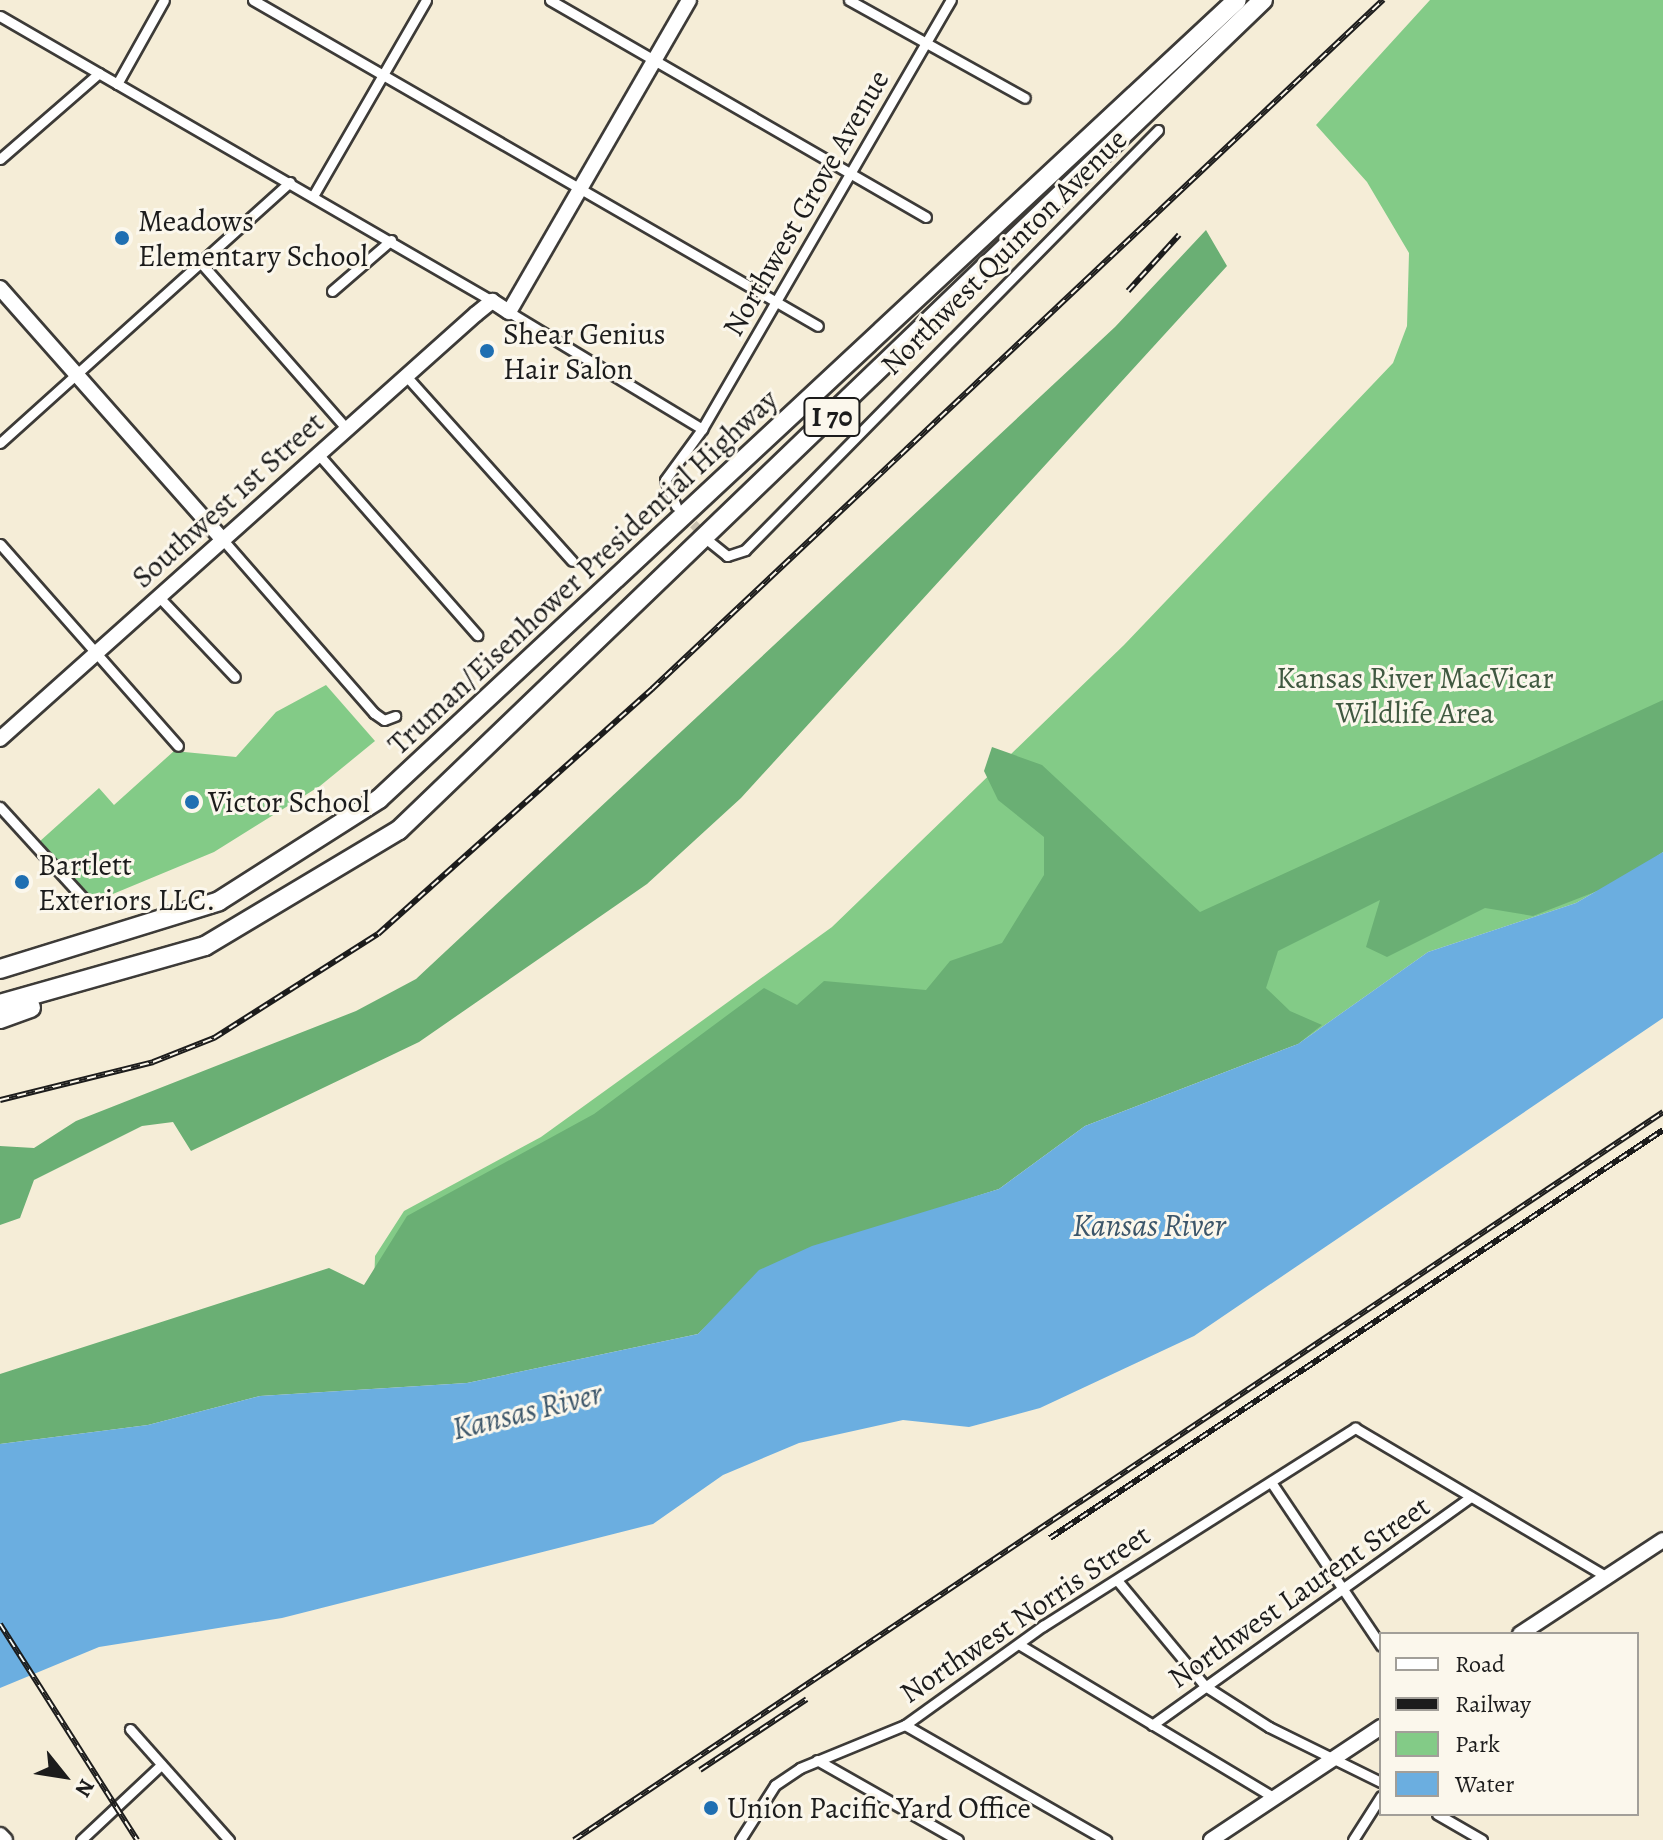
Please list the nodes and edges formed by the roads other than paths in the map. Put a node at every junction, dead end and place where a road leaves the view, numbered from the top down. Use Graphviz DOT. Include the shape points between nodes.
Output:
graph roads {
  1 [pos="164,0"];
  2 [pos="253,0"];
  3 [pos="426,0"];
  4 [pos="550,0"];
  5 [pos="689,0"];
  6 [pos="849,0"];
  7 [pos="951,0"];
  8 [pos="1237,0"];
  9 [pos="1263,0"];
  10 [pos="0,16"];
  11 [pos="925,44"];
  12 [pos="655,59"];
  13 [pos="99,73"];
  14 [pos="382,76"];
  15 [pos="117,84"];
  16 [pos="1025,98"];
  17 [pos="1158,130"];
  18 [pos="0,159"];
  19 [pos="850,173"];
  20 [pos="290,182"];
  21 [pos="579,189"];
  22 [pos="313,196"];
  23 [pos="926,217"];
  24 [pos="391,240"];
  25 [pos="201,263"];
  26 [pos="0,288"];
  27 [pos="332,291"];
  28 [pos="492,301"];
  29 [pos="776,302"];
  30 [pos="509,312"];
  31 [pos="818,326"];
  32 [pos="78,373"];
  33 [pos="407,377"];
  34 [pos="347,429"];
  35 [pos="702,429"];
  36 [pos="0,443"];
  37 [pos="319,455"];
  38 [pos="676,506"];
  39 [pos="223,540"];
  40 [pos="710,542"];
  41 [pos="0,544"];
  42 [pos="572,561"];
  43 [pos="159,597"];
  44 [pos="477,635"];
  45 [pos="96,653"];
  46 [pos="235,677"];
  47 [pos="395,716"];
  48 [pos="0,739"];
  49 [pos="178,746"];
  50 [pos="0,807"];
  51 [pos="83,898"];
  52 [pos="8,960"];
  53 [pos="0,969"];
  54 [pos="130,973"];
  55 [pos="0,1004"];
  56 [pos="0,1019"];
  57 [pos="1271,1482"];
  58 [pos="1471,1497"];
  59 [pos="1663,1540"];
  60 [pos="1607,1577"];
  61 [pos="1117,1580"];
  62 [pos="1342,1592"];
  63 [pos="1523,1632"];
  64 [pos="1379,1643"];
  65 [pos="1020,1645"];
  66 [pos="1205,1686"];
  67 [pos="905,1725"];
  68 [pos="1152,1725"];
  69 [pos="1379,1728"];
  70 [pos="130,1729"];
  71 [pos="1337,1755"];
  72 [pos="817,1760"];
  73 [pos="161,1765"];
  74 [pos="1379,1781"];
  75 [pos="1275,1798"];
  76 [pos="1379,1799"];
  77 [pos="1440,1816"];
  78 [pos="0,1835"];
  79 [pos="1218,1839"];
  80 [pos="5,1840"];
  81 [pos="81,1840"];
  82 [pos="229,1840"];
  83 [pos="740,1840"];
  84 [pos="958,1840"];
  85 [pos="1106,1840"];
  86 [pos="1353,1840"];
  87 [pos="1482,1840"];
  1 -- 15 [label="street"];
  2 -- 14 [label="street"];
  3 -- 14 [label="street"];
  4 -- 12 [label="street"];
  5 -- 12 [label="street"];
  6 -- 11 [label="street"];
  7 -- 11 [label="street, Northwest Grove Avenue"];
  8 -- 52 [label="highway, Truman/Eisenhower Presidential Highway / I 70" via="379,799 219,901 95,943"];
  9 -- 54 [label="highway, Truman/Eisenhower Presidential Highway / I 70" via="446,791 329,878 205,946"];
  10 -- 13 [label="street"];
  11 -- 16 [label="street"];
  11 -- 19 [label="street, Northwest Grove Avenue"];
  12 -- 19 [label="street"];
  12 -- 21 [label="street"];
  13 -- 15 [label="street"];
  13 -- 18 [label="street"];
  14 -- 21 [label="street"];
  14 -- 22 [label="street"];
  15 -- 20 [label="street"];
  17 -- 40 [label="street, Northwest Quinton Avenue" via="745,550 727,556"];
  19 -- 23 [label="street"];
  19 -- 29 [label="street, Northwest Grove Avenue"];
  20 -- 22 [label="street"];
  20 -- 25 [label="street"];
  21 -- 29 [label="street"];
  21 -- 30 [label="street"];
  22 -- 24 [label="street"];
  24 -- 27 [label="street"];
  24 -- 28 [label="street"];
  25 -- 32 [label="street"];
  25 -- 34 [label="street"];
  26 -- 32 [label="street"];
  28 -- 30 [label="street"];
  28 -- 33 [label="street, Southwest 1st Street"];
  29 -- 31 [label="street"];
  29 -- 35 [label="street, Northwest Grove Avenue"];
  30 -- 35 [label="street"];
  32 -- 36 [label="street"];
  32 -- 39 [label="street"];
  33 -- 34 [label="street, Southwest 1st Street"];
  33 -- 42 [label="street"];
  34 -- 37 [label="street, Southwest 1st Street"];
  35 -- 38 [label="street" via="665,480"];
  37 -- 39 [label="street, Southwest 1st Street"];
  37 -- 44 [label="street"];
  39 -- 43 [label="street, Southwest 1st Street"];
  39 -- 47 [label="street" via="374,713 384,720"];
  41 -- 45 [label="street"];
  43 -- 45 [label="street, Southwest 1st Street"];
  43 -- 46 [label="street"];
  45 -- 48 [label="street, Southwest 1st Street"];
  45 -- 49 [label="street"];
  50 -- 51 [label="street"];
  52 -- 53 [label="highway, Truman/Eisenhower Presidential Highway / I 70"];
  54 -- 55 [label="highway, Truman/Eisenhower Presidential Highway / I 70"];
  54 -- 56 [label="highway"];
  57 -- 58 [label="street, Northwest Norris Street" via="1350,1431"];
  57 -- 61 [label="street, Northwest Norris Street"];
  57 -- 62 [label="street"];
  58 -- 60 [label="street"];
  58 -- 62 [label="street, Northwest Laurent Street"];
  59 -- 60 [label="street"];
  60 -- 63 [label="street"];
  61 -- 65 [label="street, Northwest Norris Street"];
  61 -- 66 [label="street" via="1154,1634"];
  62 -- 64 [label="street"];
  62 -- 66 [label="street, Northwest Laurent Street"];
  65 -- 67 [label="street, Northwest Norris Street"];
  65 -- 68 [label="street"];
  66 -- 68 [label="street, Northwest Laurent Street"];
  66 -- 71 [label="street" via="1269,1727"];
  67 -- 72 [label="street, Northwest Norris Street"];
  67 -- 85 [label="street"];
  68 -- 75 [label="street"];
  69 -- 71 [label="street"];
  70 -- 73 [label="street"];
  71 -- 74 [label="street"];
  71 -- 75 [label="street"];
  72 -- 83 [label="street, Northwest Norris Street" via="775,1785"];
  72 -- 84 [label="street"];
  73 -- 81 [label="street"];
  73 -- 82 [label="street"];
  75 -- 79 [label="street"];
  76 -- 86 [label="street"];
  77 -- 87 [label="street"];
  78 -- 80 [label="street"];
}
